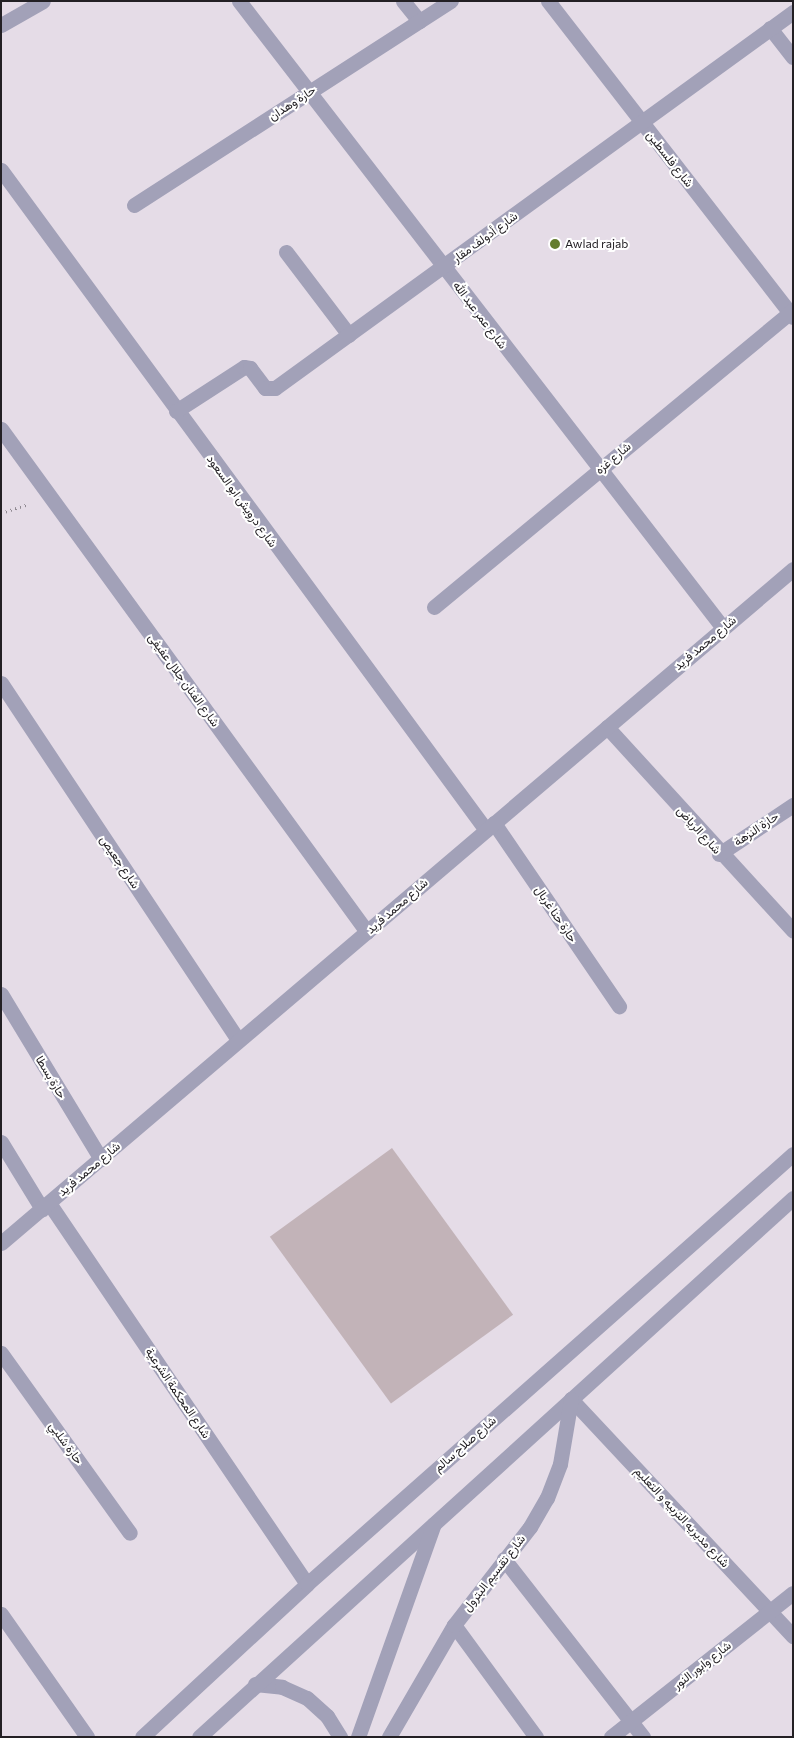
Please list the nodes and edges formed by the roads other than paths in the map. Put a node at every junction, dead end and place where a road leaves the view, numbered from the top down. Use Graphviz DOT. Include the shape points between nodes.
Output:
graph roads {
  1 [pos="44,1"];
  2 [pos="238,1"];
  3 [pos="404,1"];
  4 [pos="451,1"];
  5 [pos="548,1"];
  6 [pos="793,12"];
  7 [pos="420,21"];
  8 [pos="1,25"];
  9 [pos="770,28"];
  10 [pos="793,57"];
  11 [pos="308,93"];
  12 [pos="642,123"];
  13 [pos="1,170"];
  14 [pos="134,205"];
  15 [pos="286,252"];
  16 [pos="444,267"];
  17 [pos="792,313"];
  18 [pos="349,335"];
  19 [pos="176,410"];
  20 [pos="1,429"];
  21 [pos="599,470"];
  22 [pos="793,569"];
  23 [pos="434,607"];
  24 [pos="723,628"];
  25 [pos="1,683"];
  26 [pos="607,727"];
  27 [pos="793,805"];
  28 [pos="490,826"];
  29 [pos="720,854"];
  30 [pos="793,931"];
  31 [pos="367,932"];
  32 [pos="1,994"];
  33 [pos="619,1006"];
  34 [pos="238,1040"];
  35 [pos="1,1142"];
  36 [pos="793,1154"];
  37 [pos="100,1159"];
  38 [pos="793,1198"];
  39 [pos="45,1206"];
  40 [pos="1,1243"];
  41 [pos="1,1353"];
  42 [pos="571,1399"];
  43 [pos="435,1522"];
  44 [pos="130,1534"];
  45 [pos="504,1559"];
  46 [pos="307,1584"];
  47 [pos="793,1592"];
  48 [pos="770,1612"];
  49 [pos="1,1614"];
  50 [pos="454,1625"];
  51 [pos="793,1636"];
  52 [pos="256,1684"];
  53 [pos="630,1721"];
  54 [pos="87,1737"];
  55 [pos="142,1737"];
  56 [pos="199,1737"];
  57 [pos="340,1737"];
  58 [pos="358,1737"];
  59 [pos="389,1737"];
  60 [pos="536,1737"];
  61 [pos="611,1737"];
  62 [pos="642,1737"];
  1 -- 8 [label="street"];
  2 -- 11 [label="street, شارع عمر عبد الله"];
  3 -- 7 [label="street"];
  4 -- 7 [label="street, حارة وهدان"];
  5 -- 12 [label="street, شارع فلسطين"];
  6 -- 9 [label="street, شارع أدولف مقار"];
  7 -- 11 [label="street, حارة وهدان"];
  9 -- 10 [label="street"];
  9 -- 12 [label="street, شارع أدولف مقار"];
  11 -- 14 [label="street, حارة وهدان"];
  11 -- 16 [label="street, شارع عمر عبد الله"];
  12 -- 16 [label="street, شارع أدولف مقار"];
  12 -- 17 [label="street, شارع فلسطين"];
  13 -- 19 [label="street, شارع درويش ابو السعود"];
  15 -- 18 [label="street"];
  16 -- 18 [label="street, شارع أدولف مقار"];
  16 -- 21 [label="street, شارع عمر عبد الله"];
  17 -- 21 [label="street, شارع غزه"];
  18 -- 19 [label="street, شارع أدولف مقار" via="275,388 265,388 250,368 244,366"];
  19 -- 28 [label="street, شارع درويش ابو السعود"];
  20 -- 31 [label="street, شارع الفنان جلال عفيفى"];
  21 -- 23 [label="street, شارع غزه"];
  21 -- 24 [label="street, شارع عمر عبد الله"];
  22 -- 24 [label="street, شارع محمد فريد"];
  24 -- 26 [label="street, شارع محمد فريد"];
  25 -- 34 [label="street, شارع جعيص"];
  26 -- 28 [label="street, شارع محمد فريد"];
  26 -- 29 [label="street, شارع الرياض"];
  27 -- 29 [label="street, حارة النزهة"];
  28 -- 31 [label="street, شارع محمد فريد"];
  28 -- 33 [label="street, حارة حنا غربال"];
  29 -- 30 [label="street, شارع الرياض"];
  31 -- 34 [label="street, شارع محمد فريد"];
  32 -- 37 [label="street, حارة بسطا"];
  34 -- 37 [label="street, شارع محمد فريد"];
  35 -- 39 [label="street, شارع المحكمة الشرعية"];
  36 -- 46 [label="street, شارع صلاح سالم"];
  37 -- 39 [label="street, شارع محمد فريد"];
  38 -- 42 [label="street"];
  39 -- 40 [label="street, شارع محمد فريد"];
  39 -- 46 [label="street, شارع المحكمة الشرعية"];
  41 -- 44 [label="street, حارة شلبي"];
  42 -- 43 [label="street"];
  42 -- 45 [label="street, شارع تقسيم البترول" via="560,1464 547,1498 530,1527"];
  42 -- 48 [label="street, شارع مديريه التربيه و التعليم"];
  43 -- 52 [label="street"];
  43 -- 58 [label="street"];
  45 -- 50 [label="street, شارع تقسيم البترول"];
  45 -- 53 [label="street"];
  46 -- 55 [label="street, شارع صلاح سالم"];
  47 -- 48 [label="street, شارع وابور النور"];
  48 -- 51 [label="street, شارع مديريه التربيه و التعليم"];
  48 -- 53 [label="street, شارع وابور النور"];
  49 -- 54 [label="street"];
  50 -- 59 [label="street, شارع تقسيم البترول"];
  50 -- 60 [label="street"];
  52 -- 56 [label="street"];
  52 -- 57 [label="street" via="282,1687 307,1698 327,1716"];
  53 -- 61 [label="street, شارع وابور النور"];
  53 -- 62 [label="street"];
}
